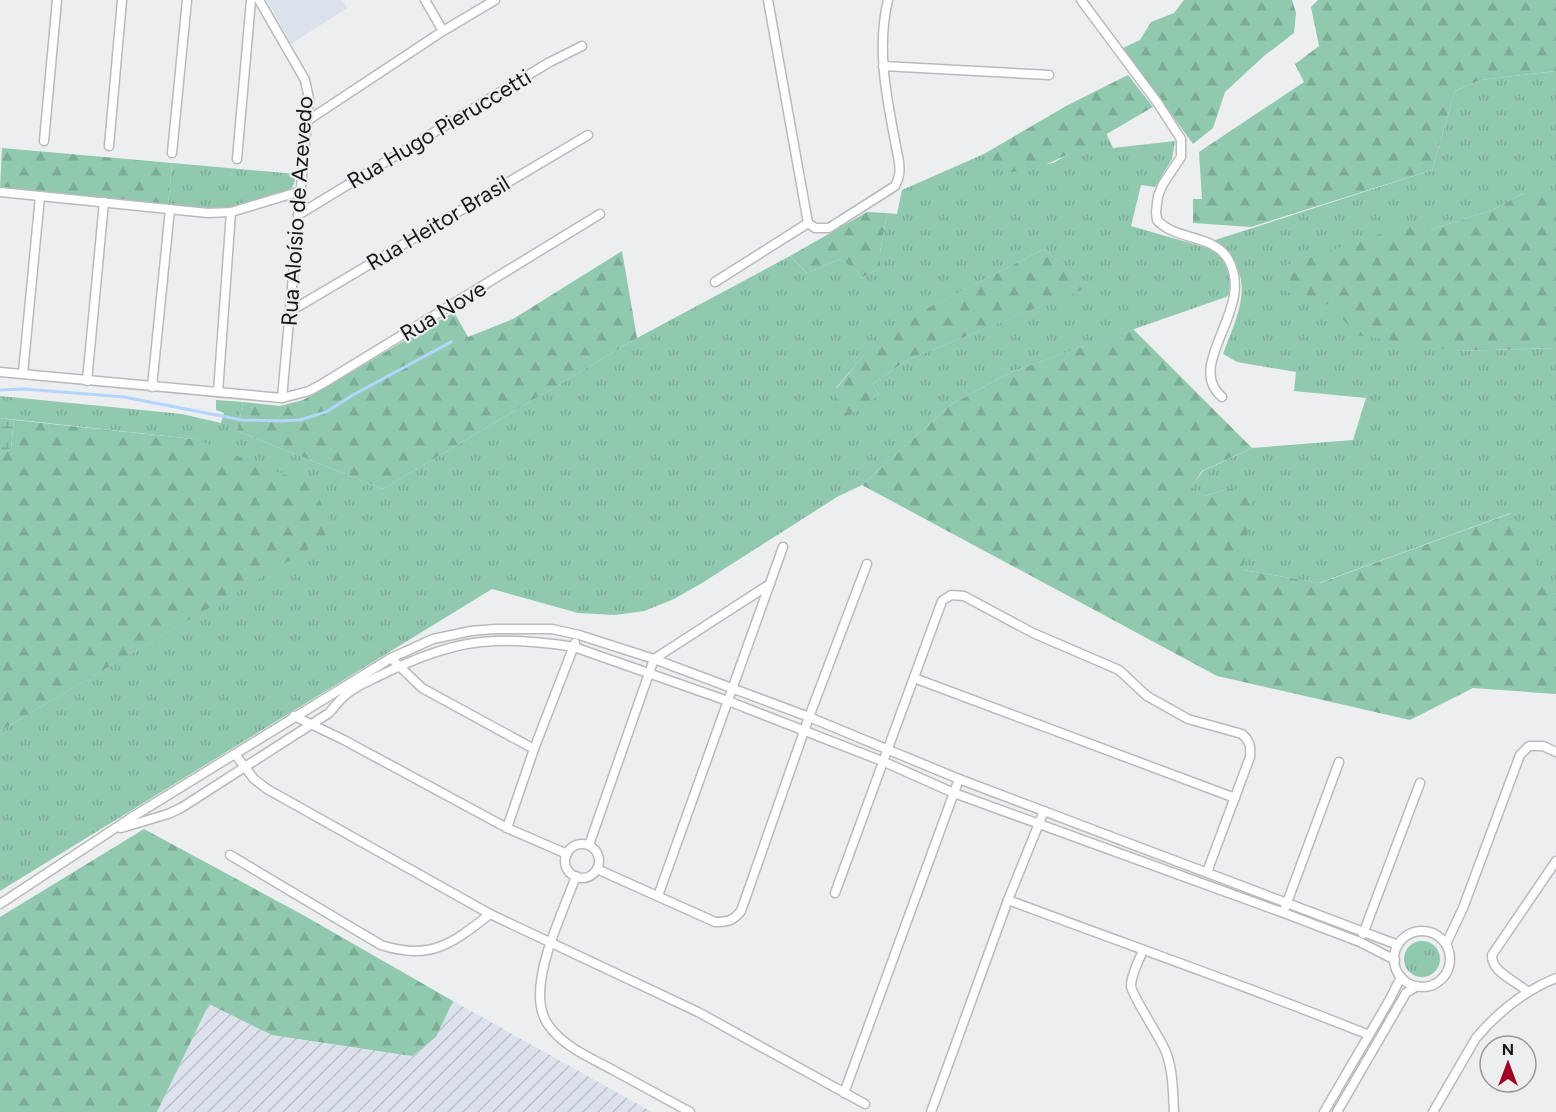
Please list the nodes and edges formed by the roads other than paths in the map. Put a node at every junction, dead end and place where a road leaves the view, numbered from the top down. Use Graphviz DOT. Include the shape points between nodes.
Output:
graph roads {
  1 [pos="57,0"];
  2 [pos="122,0"];
  3 [pos="187,0"];
  4 [pos="251,0"];
  5 [pos="259,0"];
  6 [pos="425,0"];
  7 [pos="495,0"];
  8 [pos="768,0"];
  9 [pos="888,0"];
  10 [pos="1081,0"];
  11 [pos="443,31"];
  12 [pos="582,46"];
  13 [pos="883,66"];
  14 [pos="1049,75"];
  15 [pos="307,121"];
  16 [pos="588,135"];
  17 [pos="44,141"];
  18 [pos="109,146"];
  19 [pos="172,153"];
  20 [pos="237,159"];
  21 [pos="301,191"];
  22 [pos="0,192"];
  23 [pos="40,195"];
  24 [pos="104,202"];
  25 [pos="170,209"];
  26 [pos="231,212"];
  27 [pos="600,214"];
  28 [pos="298,215"];
  29 [pos="808,223"];
  30 [pos="715,282"];
  31 [pos="289,312"];
  32 [pos="0,372"];
  33 [pos="23,374"];
  34 [pos="87,381"];
  35 [pos="152,387"];
  36 [pos="218,392"];
  37 [pos="282,398"];
  38 [pos="1222,398"];
  39 [pos="783,547"];
  40 [pos="867,564"];
  41 [pos="771,584"];
  42 [pos="495,629"];
  43 [pos="579,635"];
  44 [pos="495,640"];
  45 [pos="574,647"];
  46 [pos="391,657"];
  47 [pos="654,659"];
  48 [pos="399,667"];
  49 [pos="650,672"];
  50 [pos="914,678"];
  51 [pos="733,688"];
  52 [pos="728,701"];
  53 [pos="294,716"];
  54 [pos="809,717"];
  55 [pos="312,724"];
  56 [pos="804,730"];
  57 [pos="534,749"];
  58 [pos="887,749"];
  59 [pos="1556,752"];
  60 [pos="235,754"];
  61 [pos="882,761"];
  62 [pos="1339,762"];
  63 [pos="245,766"];
  64 [pos="959,780"];
  65 [pos="1420,783"];
  66 [pos="954,793"];
  67 [pos="1235,798"];
  68 [pos="1044,811"];
  69 [pos="1039,823"];
  70 [pos="117,828"];
  71 [pos="507,828"];
  72 [pos="589,845"];
  73 [pos="567,854"];
  74 [pos="231,855"];
  75 [pos="1556,861"];
  76 [pos="597,869"];
  77 [pos="1207,872"];
  78 [pos="576,876"];
  79 [pos="835,893"];
  80 [pos="658,896"];
  81 [pos="1008,900"];
  82 [pos="1287,902"];
  83 [pos="0,904"];
  84 [pos="1284,913"];
  85 [pos="490,914"];
  86 [pos="1364,931"];
  87 [pos="1360,942"];
  88 [pos="550,944"];
  89 [pos="1446,944"];
  90 [pos="1398,945"];
  91 [pos="1143,950"];
  92 [pos="1395,960"];
  93 [pos="1401,977"];
  94 [pos="1556,978"];
  95 [pos="1417,986"];
  96 [pos="1528,992"];
  97 [pos="1369,1035"];
  98 [pos="844,1094"];
  99 [pos="865,1104"];
  100 [pos="690,1112"];
  101 [pos="931,1112"];
  102 [pos="1174,1112"];
  103 [pos="1324,1112"];
  104 [pos="1337,1112"];
  105 [pos="1433,1112"];
  1 -- 17 [label="street"];
  2 -- 18 [label="street"];
  3 -- 19 [label="street"];
  4 -- 20 [label="street"];
  5 -- 15 [label="street, Rua Aloísio de Azevedo" via="305,80 309,99"];
  6 -- 11 [label="street"];
  7 -- 11 [label="street"];
  8 -- 29 [label="street"];
  9 -- 13 [label="street"];
  10 -- 38 [label="street" via="1181,139 1181,158 1158,196 1157,220 1172,231 1218,248 1234,272 1235,298 1211,361 1212,384"];
  11 -- 15 [label="street"];
  12 -- 28 [label="street, Rua Hugo Pieruccetti"];
  13 -- 14 [label="street"];
  13 -- 29 [label="street" via="899,162 898,180 895,186 829,228 815,228"];
  15 -- 21 [label="street, Rua Aloísio de Azevedo"];
  16 -- 31 [label="street, Rua Heitor Brasil"];
  21 -- 26 [label="street"];
  21 -- 28 [label="street, Rua Aloísio de Azevedo"];
  22 -- 23 [label="street"];
  23 -- 24 [label="street"];
  23 -- 33 [label="street"];
  24 -- 25 [label="street"];
  24 -- 34 [label="street"];
  25 -- 26 [label="street"];
  25 -- 35 [label="street"];
  26 -- 36 [label="street"];
  27 -- 37 [label="street, Rua Nove" via="309,391"];
  28 -- 31 [label="street, Rua Aloísio de Azevedo"];
  29 -- 30 [label="street"];
  31 -- 37 [label="street, Rua Aloísio de Azevedo"];
  32 -- 33 [label="street"];
  33 -- 34 [label="street"];
  34 -- 35 [label="street"];
  35 -- 36 [label="street"];
  36 -- 37 [label="street"];
  39 -- 41 [label="street"];
  40 -- 54 [label="street"];
  41 -- 47 [label="street"];
  41 -- 51 [label="street"];
  42 -- 43 [label="street" via="552,629"];
  42 -- 44 [label="street"];
  42 -- 46 [label="street" via="433,639"];
  43 -- 45 [label="street"];
  43 -- 47 [label="street"];
  44 -- 45 [label="street"];
  44 -- 48 [label="street" via="432,653"];
  45 -- 49 [label="street"];
  45 -- 57 [label="street"];
  46 -- 48 [label="street"];
  46 -- 53 [label="street"];
  47 -- 49 [label="street"];
  47 -- 51 [label="street"];
  48 -- 55 [label="street" via="345,694 329,713"];
  48 -- 57 [label="street" via="422,688"];
  49 -- 52 [label="street"];
  49 -- 72 [label="street"];
  50 -- 58 [label="street"];
  50 -- 67 [label="street"];
  50 -- 67 [label="street" via="942,601 951,595 964,596 1033,633 1119,670 1147,696 1188,719 1242,734 1249,740 1250,757"];
  51 -- 52 [label="street"];
  51 -- 54 [label="street"];
  52 -- 56 [label="street"];
  52 -- 80 [label="street"];
  53 -- 55 [label="street"];
  53 -- 60 [label="street"];
  54 -- 56 [label="street"];
  54 -- 58 [label="street"];
  55 -- 63 [label="street"];
  55 -- 71 [label="street"];
  56 -- 61 [label="street"];
  56 -- 80 [label="street" via="736,918 715,922"];
  57 -- 71 [label="street"];
  58 -- 61 [label="street"];
  58 -- 64 [label="street"];
  59 -- 89 [label="street" via="1543,746 1524,748"];
  60 -- 63 [label="street"];
  60 -- 70 [label="street"];
  61 -- 66 [label="street"];
  61 -- 79 [label="street"];
  62 -- 82 [label="street"];
  63 -- 70 [label="street" via="168,814"];
  63 -- 85 [label="street" via="267,789"];
  64 -- 66 [label="street"];
  64 -- 68 [label="street"];
  65 -- 86 [label="street"];
  66 -- 69 [label="street"];
  66 -- 98 [label="street"];
  67 -- 77 [label="street"];
  68 -- 69 [label="street"];
  68 -- 77 [label="street"];
  69 -- 81 [label="street"];
  69 -- 84 [label="street"];
  70 -- 83 [label="street"];
  71 -- 73 [label="street"];
  72 -- 73 [label="street" via="574,846"];
  72 -- 76 [label="street" via="597,853"];
  73 -- 78 [label="street" via="566,865"];
  74 -- 85 [label="street" via="381,945 399,951 428,951 443,946"];
  75 -- 96 [label="street" via="1492,955 1497,970"];
  76 -- 78 [label="street" via="590,876"];
  76 -- 80 [label="street"];
  77 -- 82 [label="street"];
  78 -- 88 [label="street"];
  81 -- 91 [label="street"];
  81 -- 101 [label="street"];
  82 -- 84 [label="street"];
  82 -- 86 [label="street"];
  84 -- 87 [label="street"];
  85 -- 88 [label="street"];
  86 -- 87 [label="street"];
  86 -- 90 [label="street"];
  87 -- 92 [label="street"];
  88 -- 98 [label="street" via="698,1012"];
  88 -- 100 [label="street" via="540,995 547,1024 581,1053"];
  89 -- 90 [label="street" via="1437,935 1419,931"];
  89 -- 95 [label="street" via="1450,960 1445,975 1433,984"];
  90 -- 92 [label="street"];
  91 -- 97 [label="street"];
  91 -- 102 [label="street" via="1131,987 1167,1054"];
  92 -- 93 [label="street"];
  93 -- 95 [label="street"];
  93 -- 97 [label="street"];
  94 -- 96 [label="street"];
  95 -- 104 [label="street" via="1406,993"];
  96 -- 105 [label="street" via="1495,1017 1476,1038"];
  97 -- 103 [label="street"];
  98 -- 99 [label="street"];
}
